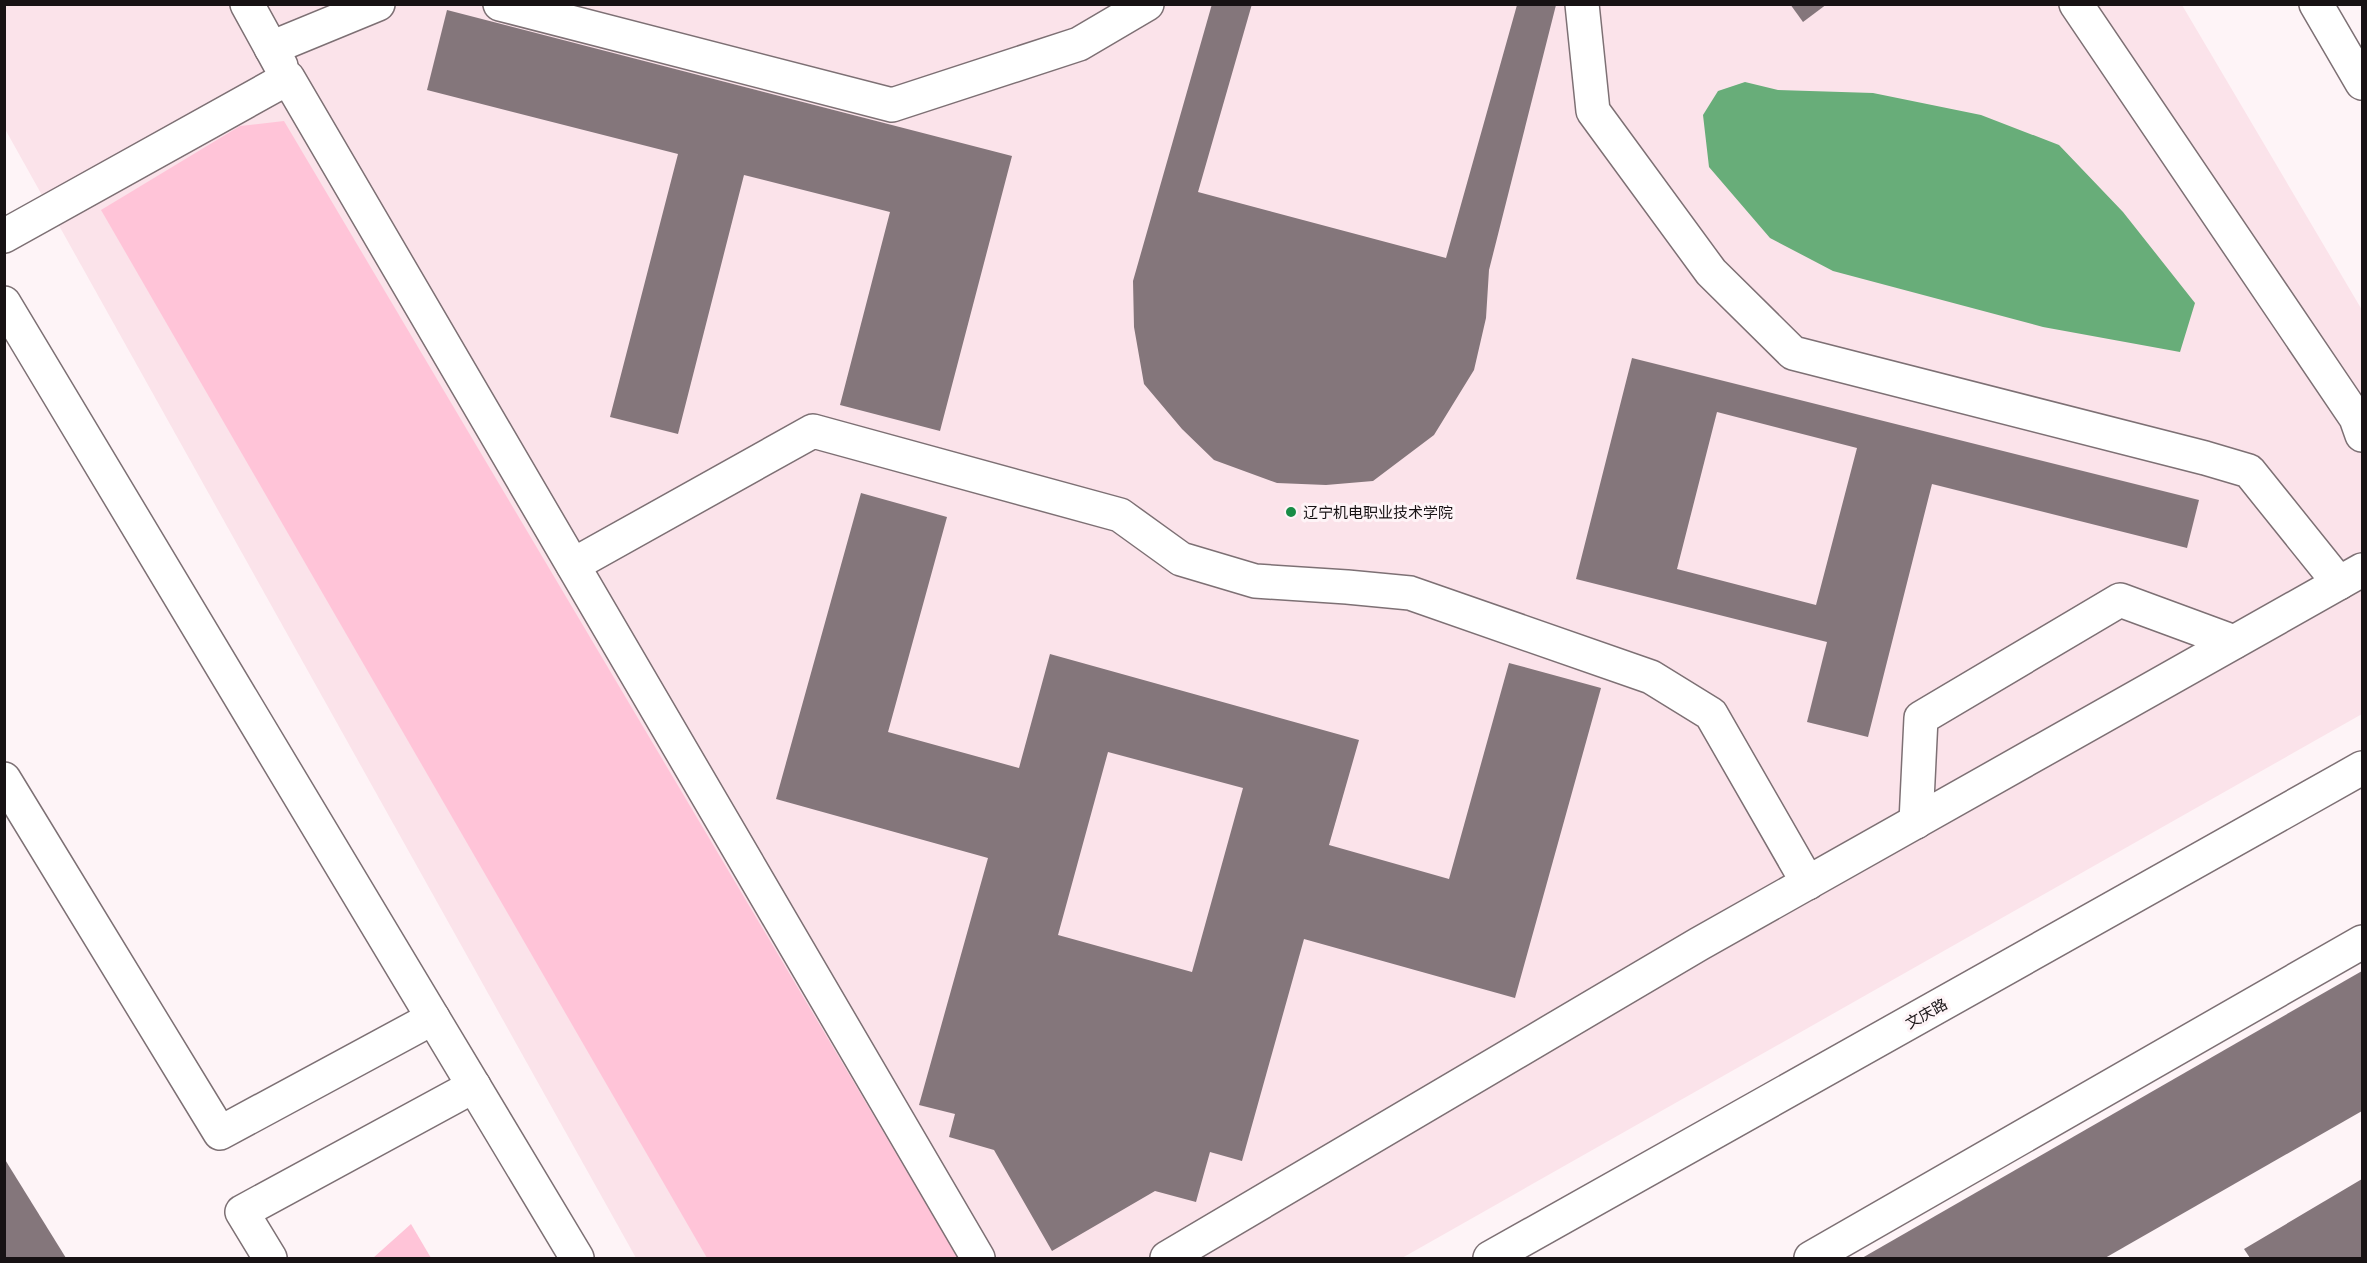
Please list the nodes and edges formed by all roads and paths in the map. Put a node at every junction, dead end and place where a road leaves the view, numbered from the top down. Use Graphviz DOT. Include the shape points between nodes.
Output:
graph roads {
  1 [pos="247,4"];
  2 [pos="378,4"];
  3 [pos="500,4"];
  4 [pos="1147,4"];
  5 [pos="1582,4"];
  6 [pos="2076,4"];
  7 [pos="2316,4"];
  8 [pos="271,48"];
  9 [pos="288,78"];
  10 [pos="2362,83"];
  11 [pos="4,236"];
  12 [pos="4,303"];
  13 [pos="2362,435"];
  14 [pos="573,565"];
  15 [pos="2351,576"];
  16 [pos="2234,642"];
  17 [pos="2362,768"];
  18 [pos="4,779"];
  19 [pos="1916,822"];
  20 [pos="1808,883"];
  21 [pos="2362,942"];
  22 [pos="433,1018"];
  23 [pos="474,1086"];
  24 [pos="270,1258"];
  25 [pos="577,1258"];
  26 [pos="978,1258"];
  27 [pos="1167,1258"];
  28 [pos="1490,1258"];
  29 [pos="1811,1258"];
  1 -- 8 [label="street"];
  2 -- 8 [label="street"];
  3 -- 4 [label="street" via="892,105 1079,44"];
  5 -- 15 [label="street" via="1593,111 1711,272 1793,353 2249,471"];
  6 -- 13 [label="street" via="2356,418"];
  7 -- 10 [label="street"];
  8 -- 9 [label="street"];
  9 -- 11 [label="street"];
  9 -- 14 [label="street"];
  12 -- 22 [label="street"];
  14 -- 20 [label="street" via="813,431 1120,516 1181,560 1255,581 1410,593 1651,677 1711,714"];
  14 -- 26 [label="street"];
  15 -- 16 [label="street"];
  16 -- 19 [label="street"];
  16 -- 19 [label="street" via="2120,600 1921,718"];
  17 -- 28 [label="street, 文庆路"];
  18 -- 22 [label="street" via="220,1133"];
  19 -- 20 [label="street"];
  20 -- 27 [label="street"];
  21 -- 29 [label="street"];
  22 -- 23 [label="street"];
  23 -- 24 [label="street" via="242,1212"];
  23 -- 25 [label="street"];
}
